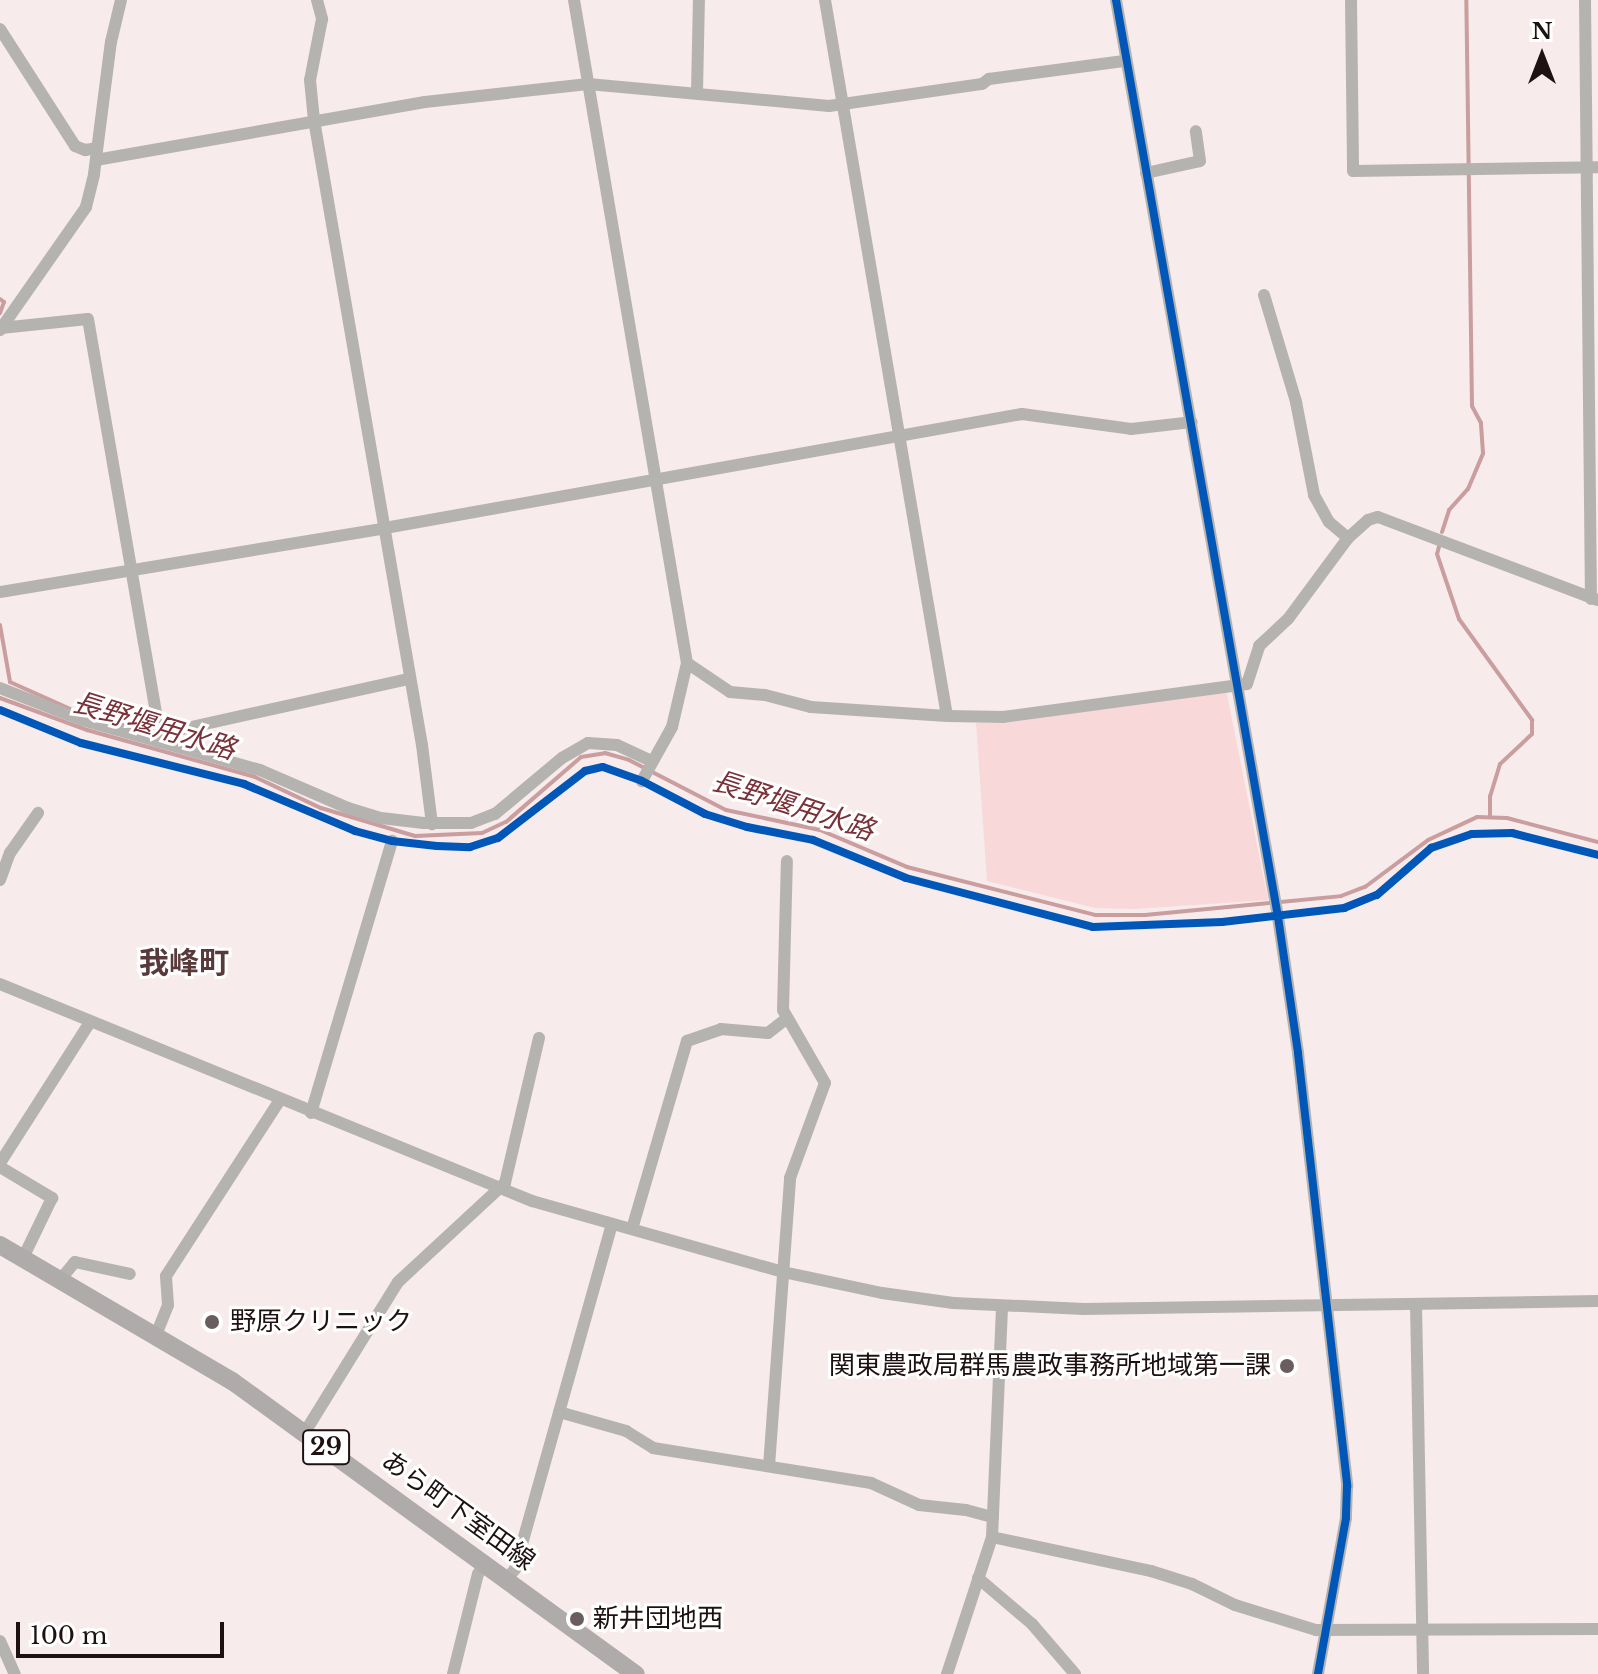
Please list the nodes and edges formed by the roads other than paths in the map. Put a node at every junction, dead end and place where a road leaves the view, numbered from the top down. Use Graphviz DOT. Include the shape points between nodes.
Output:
graph roads {
  1 [pos="121,0"];
  2 [pos="317,0"];
  3 [pos="574,0"];
  4 [pos="699,0"];
  5 [pos="825,0"];
  6 [pos="1116,0"];
  7 [pos="1351,0"];
  8 [pos="1585,0"];
  9 [pos="0,29"];
  10 [pos="1124,61"];
  11 [pos="588,84"];
  12 [pos="697,92"];
  13 [pos="843,105"];
  14 [pos="314,120"];
  15 [pos="1196,131"];
  16 [pos="96,154"];
  17 [pos="1592,167"];
  18 [pos="1146,173"];
  19 [pos="1264,295"];
  20 [pos="1,329"];
  21 [pos="1192,422"];
  22 [pos="899,436"];
  23 [pos="658,478"];
  24 [pos="385,528"];
  25 [pos="1348,538"];
  26 [pos="131,569"];
  27 [pos="0,592"];
  28 [pos="1595,600"];
  29 [pos="687,663"];
  30 [pos="409,679"];
  31 [pos="1236,685"];
  32 [pos="0,688"];
  33 [pos="947,716"];
  34 [pos="159,738"];
  35 [pos="38,813"];
  36 [pos="432,824"];
  37 [pos="392,841"];
  38 [pos="787,861"];
  39 [pos="0,880"];
  40 [pos="0,984"];
  41 [pos="787,1018"];
  42 [pos="90,1022"];
  43 [pos="539,1038"];
  44 [pos="280,1100"];
  45 [pos="311,1113"];
  46 [pos="0,1165"];
  47 [pos="500,1190"];
  48 [pos="612,1224"];
  49 [pos="632,1229"];
  50 [pos="0,1245"];
  51 [pos="23,1258"];
  52 [pos="783,1272"];
  53 [pos="130,1274"];
  54 [pos="61,1279"];
  55 [pos="1598,1301"];
  56 [pos="1416,1304"];
  57 [pos="1326,1305"];
  58 [pos="1002,1306"];
  59 [pos="156,1335"];
  60 [pos="559,1412"];
  61 [pos="305,1432"];
  62 [pos="769,1466"];
  63 [pos="993,1517"];
  64 [pos="992,1537"];
  65 [pos="484,1564"];
  66 [pos="978,1578"];
  67 [pos="507,1579"];
  68 [pos="1423,1629"];
  69 [pos="1598,1629"];
  70 [pos="1326,1631"];
  71 [pos="0,1641"];
  72 [pos="15,1674"];
  73 [pos="453,1674"];
  74 [pos="636,1674"];
  75 [pos="947,1674"];
  76 [pos="1075,1674"];
  77 [pos="1318,1674"];
  78 [pos="1423,1674"];
  1 -- 16 [label="street"];
  2 -- 14 [label="street" via="322,19 310,80"];
  3 -- 11 [label="street"];
  4 -- 12 [label="street"];
  5 -- 13 [label="street"];
  6 -- 10 [label="street"];
  7 -- 17 [label="street" via="1353,171"];
  8 -- 17 [label="street"];
  9 -- 16 [label="street" via="75,146"];
  10 -- 13 [label="street"];
  10 -- 18 [label="street"];
  11 -- 12 [label="street"];
  11 -- 14 [label="street"];
  11 -- 23 [label="street"];
  12 -- 13 [label="street"];
  13 -- 22 [label="street"];
  14 -- 16 [label="street"];
  14 -- 24 [label="street"];
  15 -- 18 [label="street" via="1200,161"];
  16 -- 20 [label="street" via="91,192 77,223"];
  17 -- 28 [label="street"];
  18 -- 21 [label="street"];
  19 -- 25 [label="street" via="1296,402 1314,495 1329,522"];
  20 -- 26 [label="street" via="88,319"];
  21 -- 22 [label="street" via="1131,429 1030,413"];
  21 -- 31 [label="street"];
  22 -- 23 [label="street"];
  22 -- 33 [label="street"];
  23 -- 24 [label="street"];
  23 -- 29 [label="street"];
  24 -- 26 [label="street"];
  24 -- 30 [label="street"];
  25 -- 28 [label="street" via="1368,520 1388,519"];
  25 -- 31 [label="street" via="1288,619 1259,646 1247,684"];
  26 -- 27 [label="street"];
  26 -- 34 [label="street"];
  29 -- 33 [label="street" via="730,692 811,707"];
  29 -- 36 [label="street" via="672,727 647,770 617,745 588,743 495,814 471,823"];
  30 -- 34 [label="street"];
  30 -- 36 [label="street"];
  31 -- 33 [label="street" via="1003,717"];
  31 -- 57 [label="street" via="1275,897"];
  32 -- 34 [label="street" via="82,720"];
  34 -- 36 [label="street" via="260,770 367,814"];
  35 -- 39 [label="street" via="10,853"];
  37 -- 45 [label="street"];
  38 -- 41 [label="street" via="782,1001"];
  40 -- 42 [label="street"];
  41 -- 49 [label="street" via="768,1033 721,1029 687,1041"];
  41 -- 52 [label="street" via="825,1083 790,1178"];
  42 -- 44 [label="street"];
  42 -- 46 [label="street"];
  43 -- 47 [label="street"];
  44 -- 45 [label="street"];
  44 -- 59 [label="street" via="166,1276 168,1305"];
  45 -- 47 [label="street"];
  46 -- 51 [label="street" via="52,1198"];
  47 -- 48 [label="street"];
  47 -- 61 [label="street" via="398,1282"];
  48 -- 49 [label="street"];
  48 -- 60 [label="street"];
  49 -- 52 [label="street"];
  50 -- 51 [label="main road, あら町下室田線 / 29"];
  51 -- 54 [label="main road, あら町下室田線 / 29"];
  52 -- 58 [label="street" via="882,1293"];
  52 -- 62 [label="street"];
  53 -- 54 [label="street" via="75,1262"];
  54 -- 59 [label="main road, あら町下室田線 / 29"];
  55 -- 56 [label="street"];
  56 -- 57 [label="street"];
  56 -- 68 [label="street"];
  57 -- 58 [label="street"];
  57 -- 70 [label="street" via="1347,1502"];
  58 -- 63 [label="street"];
  59 -- 61 [label="main road, あら町下室田線 / 29"];
  60 -- 62 [label="street" via="626,1431 653,1448"];
  60 -- 67 [label="street" via="515,1569"];
  61 -- 65 [label="main road, あら町下室田線 / 29"];
  62 -- 63 [label="street" via="871,1483 919,1505"];
  63 -- 64 [label="street"];
  64 -- 66 [label="street"];
  64 -- 70 [label="street" via="1151,1571 1235,1605"];
  65 -- 67 [label="main road, あら町下室田線 / 29"];
  65 -- 73 [label="street"];
  66 -- 75 [label="street"];
  66 -- 76 [label="street" via="1032,1624"];
  67 -- 74 [label="main road, あら町下室田線 / 29"];
  68 -- 69 [label="street"];
  68 -- 70 [label="street"];
  68 -- 78 [label="street"];
  70 -- 77 [label="street"];
  71 -- 72 [label="street"];
}
